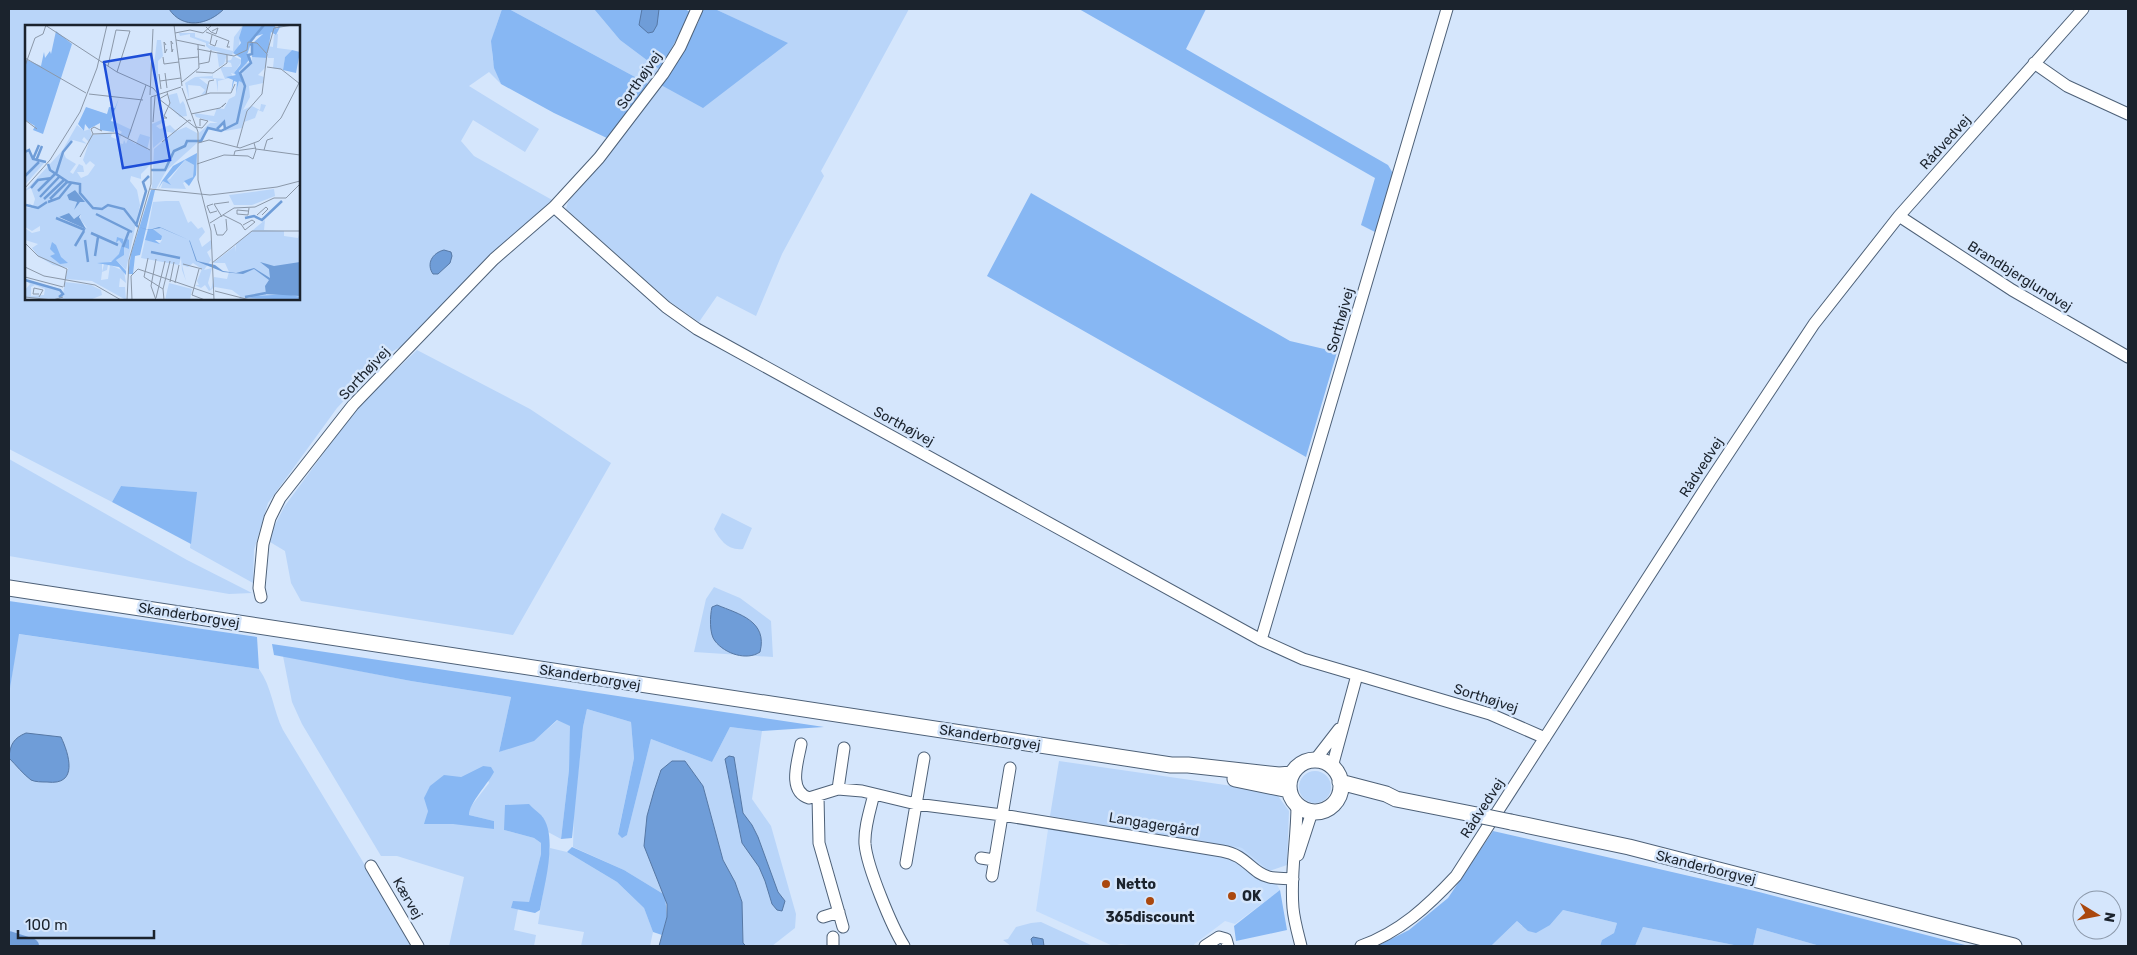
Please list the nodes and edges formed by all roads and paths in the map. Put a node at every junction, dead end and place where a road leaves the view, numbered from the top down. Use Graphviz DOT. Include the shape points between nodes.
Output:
graph roads {
  1 [pos="697,9"];
  2 [pos="1447,9"];
  3 [pos="2083,9"];
  4 [pos="2034,63"];
  5 [pos="2128,114"];
  6 [pos="554,207"];
  7 [pos="1899,216"];
  8 [pos="2128,357"];
  9 [pos="9,588"];
  10 [pos="261,597"];
  11 [pos="1261,640"];
  12 [pos="1357,675"];
  13 [pos="1343,724"];
  14 [pos="1545,738"];
  15 [pos="801,744"];
  16 [pos="844,748"];
  17 [pos="924,758"];
  18 [pos="1315,760"];
  19 [pos="1171,765"];
  20 [pos="1332,767"];
  21 [pos="1010,768"];
  22 [pos="1292,774"];
  23 [pos="838,789"];
  24 [pos="1339,789"];
  25 [pos="1289,790"];
  26 [pos="874,794"];
  27 [pos="818,796"];
  28 [pos="916,804"];
  29 [pos="1297,806"];
  30 [pos="1312,812"];
  31 [pos="1002,815"];
  32 [pos="982,858"];
  33 [pos="994,860"];
  34 [pos="1295,861"];
  35 [pos="906,863"];
  36 [pos="371,866"];
  37 [pos="992,876"];
  38 [pos="1293,879"];
  39 [pos="839,912"];
  40 [pos="823,917"];
  41 [pos="842,927"];
  42 [pos="418,946"];
  43 [pos="904,946"];
  44 [pos="1205,946"];
  45 [pos="1228,946"];
  46 [pos="1301,946"];
  47 [pos="1361,946"];
  48 [pos="2014,946"];
  1 -- 6 [label="street, Sorthøjvej" via="680,47 663,74 599,158"];
  2 -- 11 [label="street, Sorthøjvej"];
  3 -- 4 [label="street, Rådvedvej"];
  4 -- 5 [label="street" via="2067,86"];
  4 -- 7 [label="street, Rådvedvej"];
  6 -- 10 [label="street, Sorthøjvej" via="494,259 354,405 280,498 263,544"];
  6 -- 11 [label="street, Sorthøjvej" via="666,307 697,329"];
  7 -- 8 [label="street, Brandbjerglundvej" via="2012,290"];
  7 -- 14 [label="street, Rådvedvej" via="1814,324"];
  9 -- 19 [label="main road, Skanderborgvej"];
  11 -- 12 [label="street, Sorthøjvej" via="1303,659"];
  12 -- 13 [label="street"];
  12 -- 14 [label="street, Sorthøjvej" via="1490,714"];
  13 -- 18 [label="street"];
  13 -- 20 [label="street"];
  14 -- 47 [label="street, Rådvedvej" via="1456,876 1411,920 1378,940"];
  15 -- 27 [label="street" via="796,784 803,796"];
  16 -- 23 [label="street"];
  17 -- 28 [label="street"];
  18 -- 20 [label="main road"];
  18 -- 22 [label="main road" via="1302,763"];
  19 -- 22 [label="main road, Skanderborgvej"];
  19 -- 25 [label="main road, Skanderborgvej" via="1187,771"];
  20 -- 24 [label="main road"];
  21 -- 31 [label="street"];
  22 -- 25 [label="main road"];
  23 -- 26 [label="street, Langagergård"];
  23 -- 27 [label="street, Langagergård"];
  24 -- 30 [label="main road" via="1328,809"];
  24 -- 48 [label="main road, Skanderborgvej, bridge" via="1386,794 1396,799 1629,847"];
  25 -- 29 [label="main road"];
  26 -- 28 [label="street, Langagergård"];
  26 -- 43 [label="street" via="865,842 868,860"];
  27 -- 39 [label="street" via="819,843"];
  28 -- 31 [label="street, Langagergård"];
  28 -- 35 [label="street"];
  29 -- 30 [label="main road"];
  29 -- 34 [label="street"];
  30 -- 34 [label="street"];
  31 -- 33 [label="street"];
  31 -- 38 [label="street, Langagergård" via="1235,853 1268,877"];
  32 -- 33 [label="street"];
  33 -- 37 [label="street"];
  34 -- 38 [label="street"];
  36 -- 42 [label="street, Kærvej"];
  38 -- 46 [label="street" via="1293,909"];
  39 -- 40 [label="street"];
  39 -- 41 [label="street"];
  44 -- 45 [label="street" via="1219,937 1226,939"];
}
